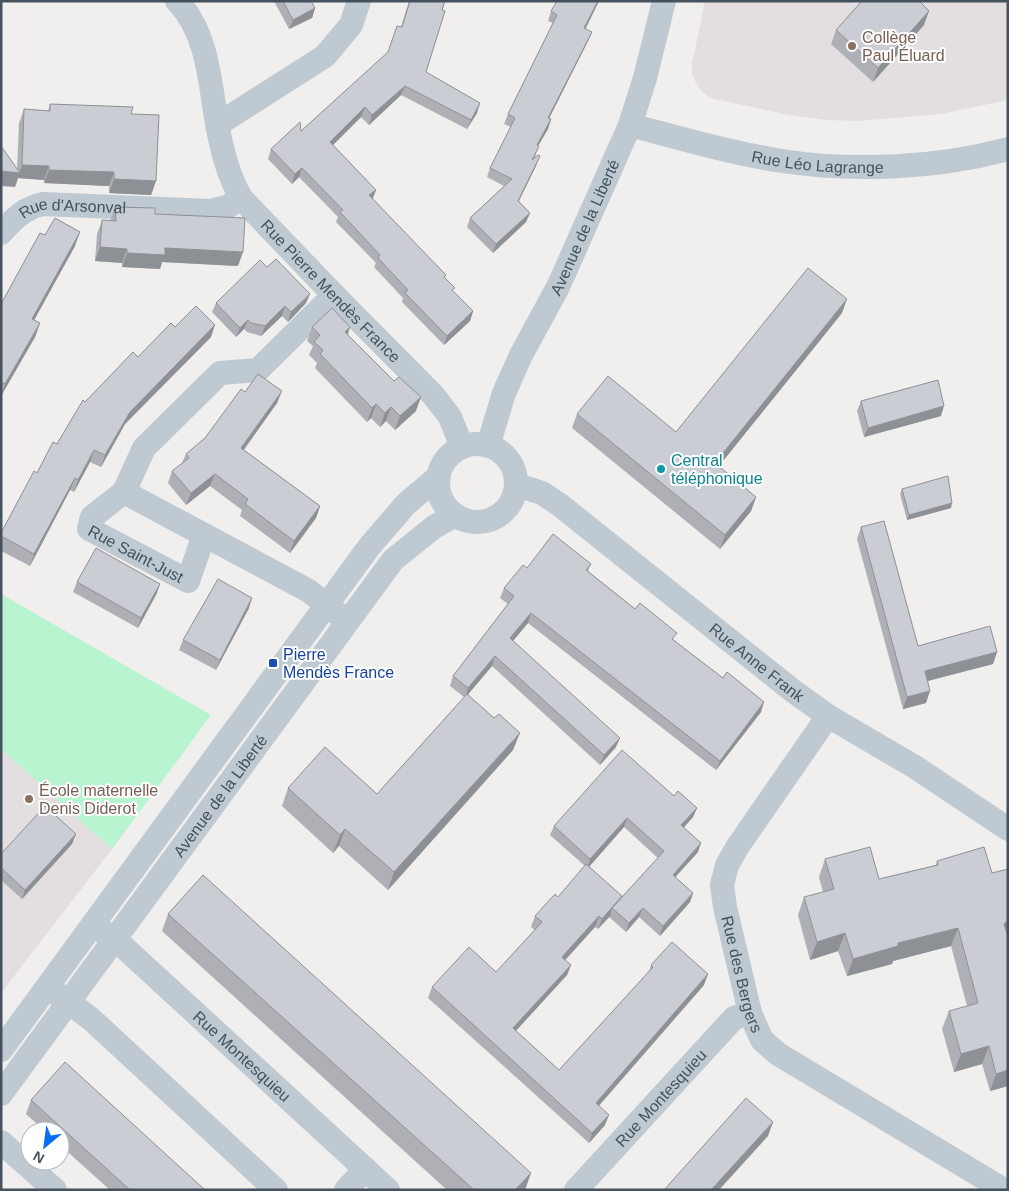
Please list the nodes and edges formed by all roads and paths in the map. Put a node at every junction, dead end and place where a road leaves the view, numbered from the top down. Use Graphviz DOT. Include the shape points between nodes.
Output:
graph roads {
  1 [pos="177,1"];
  2 [pos="358,1"];
  3 [pos="664,1"];
  4 [pos="217,125"];
  5 [pos="630,125"];
  6 [pos="1008,149"];
  7 [pos="242,198"];
  8 [pos="1,233"];
  9 [pos="334,296"];
  10 [pos="488,446"];
  11 [pos="462,447"];
  12 [pos="439,476"];
  13 [pos="517,485"];
  14 [pos="124,492"];
  15 [pos="455,515"];
  16 [pos="204,535"];
  17 [pos="327,606"];
  18 [pos="347,622"];
  19 [pos="828,716"];
  20 [pos="1008,829"];
  21 [pos="93,924"];
  22 [pos="115,939"];
  23 [pos="48,987"];
  24 [pos="68,1001"];
  25 [pos="750,1013"];
  26 [pos="1,1050"];
  27 [pos="1,1094"];
  28 [pos="1,1142"];
  29 [pos="365,1169"];
  30 [pos="55,1190"];
  31 [pos="276,1190"];
  32 [pos="346,1190"];
  33 [pos="388,1190"];
  34 [pos="576,1190"];
  35 [pos="1004,1190"];
  1 -- 4 [label="street, Rue Pierre Mendès France" via="199,35 212,85"];
  2 -- 4 [label="street" via="351,24 325,56"];
  3 -- 5 [label="street, Avenue de la Liberté"];
  4 -- 7 [label="street, Rue Pierre Mendès France" via="232,182"];
  5 -- 6 [label="street, Rue Léo Lagrange" via="781,161 820,164 932,163"];
  5 -- 10 [label="street, Avenue de la Liberté" via="558,287 521,355 501,402"];
  7 -- 8 [label="street, Rue d'Arsonval" via="211,211 43,204 22,211"];
  7 -- 9 [label="street, Rue Pierre Mendès France"];
  9 -- 11 [label="street, Rue Pierre Mendès France" via="434,396 450,417"];
  9 -- 14 [label="street, Rue Saint-Just" via="258,370 220,373 144,448"];
  10 -- 11 [label="street"];
  10 -- 13 [label="street" via="509,460"];
  11 -- 12 [label="street" via="451,454"];
  12 -- 15 [label="street" via="439,491 445,505"];
  12 -- 17 [label="street, Avenue de la Liberté" via="406,504 369,547"];
  13 -- 15 [label="street" via="506,511 495,519 468,521"];
  13 -- 19 [label="street, Rue Anne Frank" via="542,493 560,505"];
  14 -- 16 [label="street"];
  14 -- 16 [label="street, Rue Saint-Just" via="92,516 89,529 188,580"];
  15 -- 18 [label="street, Avenue de la Liberté" via="434,527 393,560"];
  16 -- 17 [label="street" via="309,591"];
  17 -- 18 [label="street"];
  17 -- 21 [label="street, Avenue de la Liberté"];
  18 -- 22 [label="street, Avenue de la Liberté"];
  19 -- 20 [label="street, Rue Anne Frank" via="915,767"];
  19 -- 25 [label="street, Rue des Bergers" via="738,846 727,866 722,885"];
  21 -- 22 [label="street, Rue Montesquieu"];
  21 -- 23 [label="street, Avenue de la Liberté"];
  22 -- 24 [label="street, Avenue de la Liberté"];
  22 -- 29 [label="street, Rue Montesquieu"];
  23 -- 24 [label="street"];
  23 -- 26 [label="street, Avenue de la Liberté"];
  24 -- 27 [label="street, Avenue de la Liberté"];
  24 -- 31 [label="street"];
  25 -- 34 [label="street, Rue Montesquieu" via="734,1018"];
  25 -- 35 [label="street, Rue des Bergers" via="762,1040 778,1054"];
  28 -- 30 [label="street"];
  29 -- 32 [label="street"];
  29 -- 33 [label="street, Rue Montesquieu"];
}
